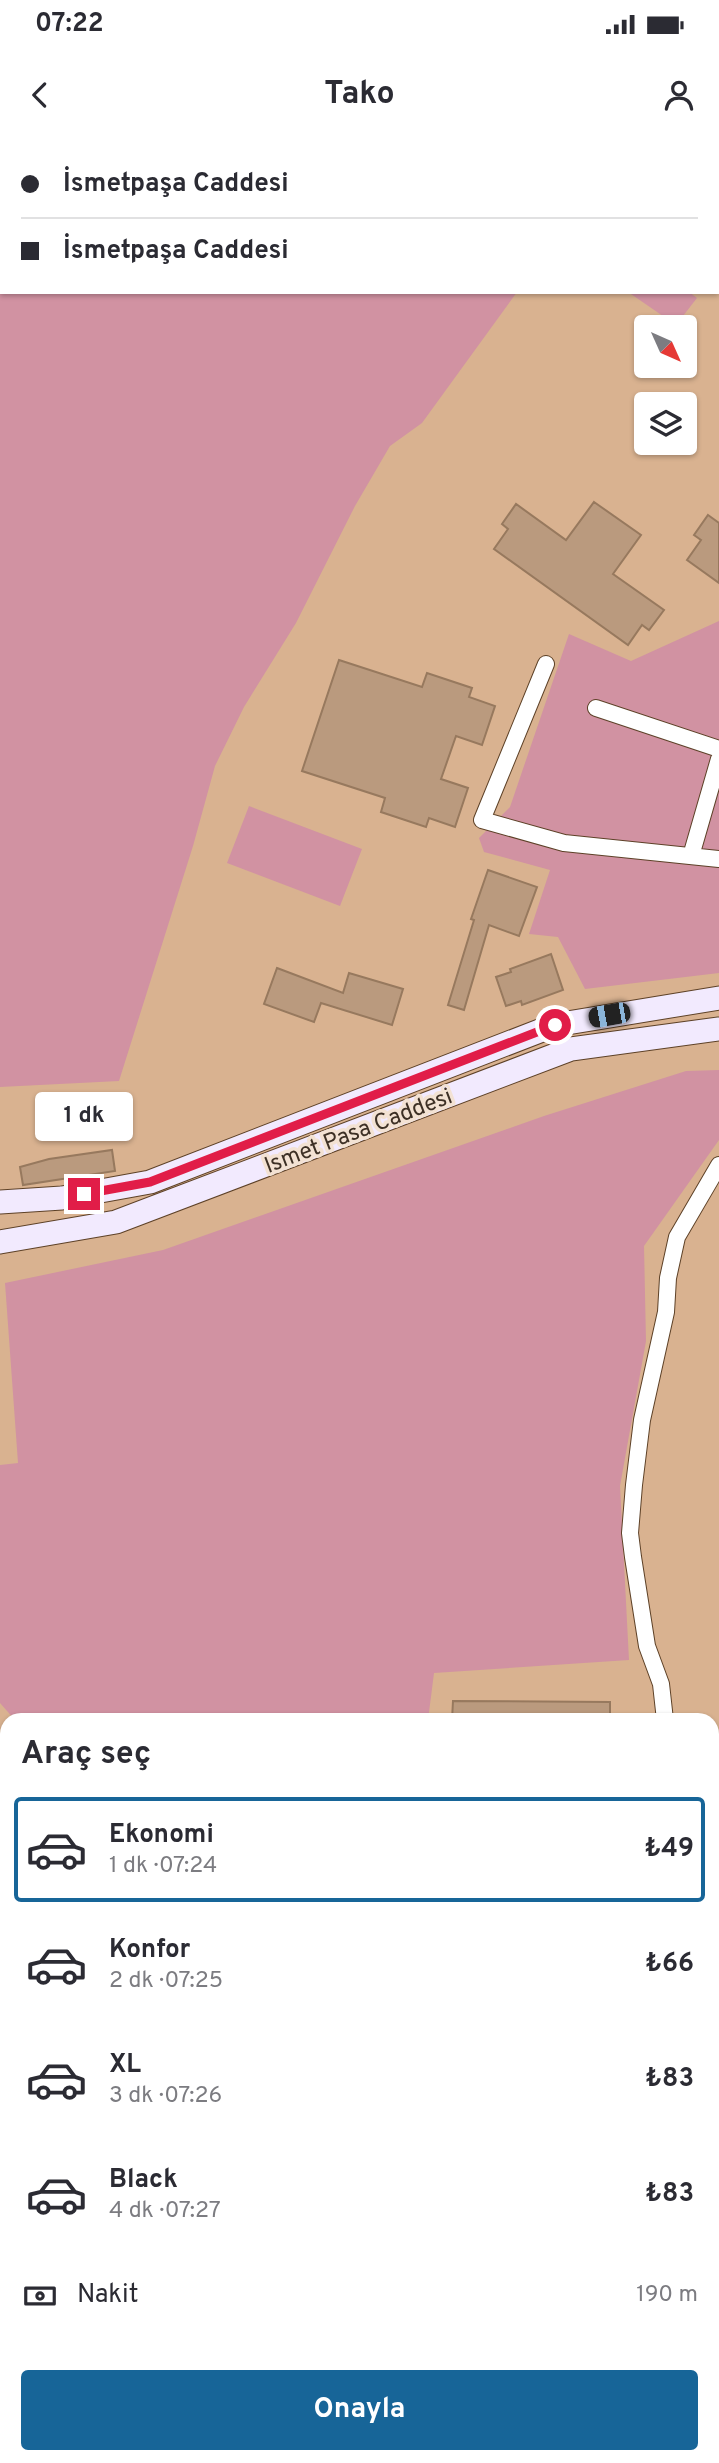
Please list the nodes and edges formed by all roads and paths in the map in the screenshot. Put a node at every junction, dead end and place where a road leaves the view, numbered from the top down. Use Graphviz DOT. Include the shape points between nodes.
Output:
graph roads {
  1 [pos="546,664"];
  2 [pos="596,708"];
  3 [pos="719,748"];
  4 [pos="719,759"];
  5 [pos="691,856"];
  6 [pos="719,859"];
  7 [pos="719,998"];
  8 [pos="719,1029"];
  9 [pos="719,1165"];
  10 [pos="0,1202"];
  11 [pos="0,1242"];
  12 [pos="664,1713"];
  1 -- 5 [label="street" via="482,820 564,843"];
  2 -- 3 [label="street"];
  4 -- 5 [label="street"];
  5 -- 6 [label="street"];
  7 -- 10 [label="main road" via="555,1025 150,1182 62,1198"];
  8 -- 11 [label="main road, Ismet Pasa Caddesi" via="571,1049 116,1222"];
  9 -- 12 [label="street" via="677,1237 634,1485 633,1557 647,1646 661,1684"];
}
